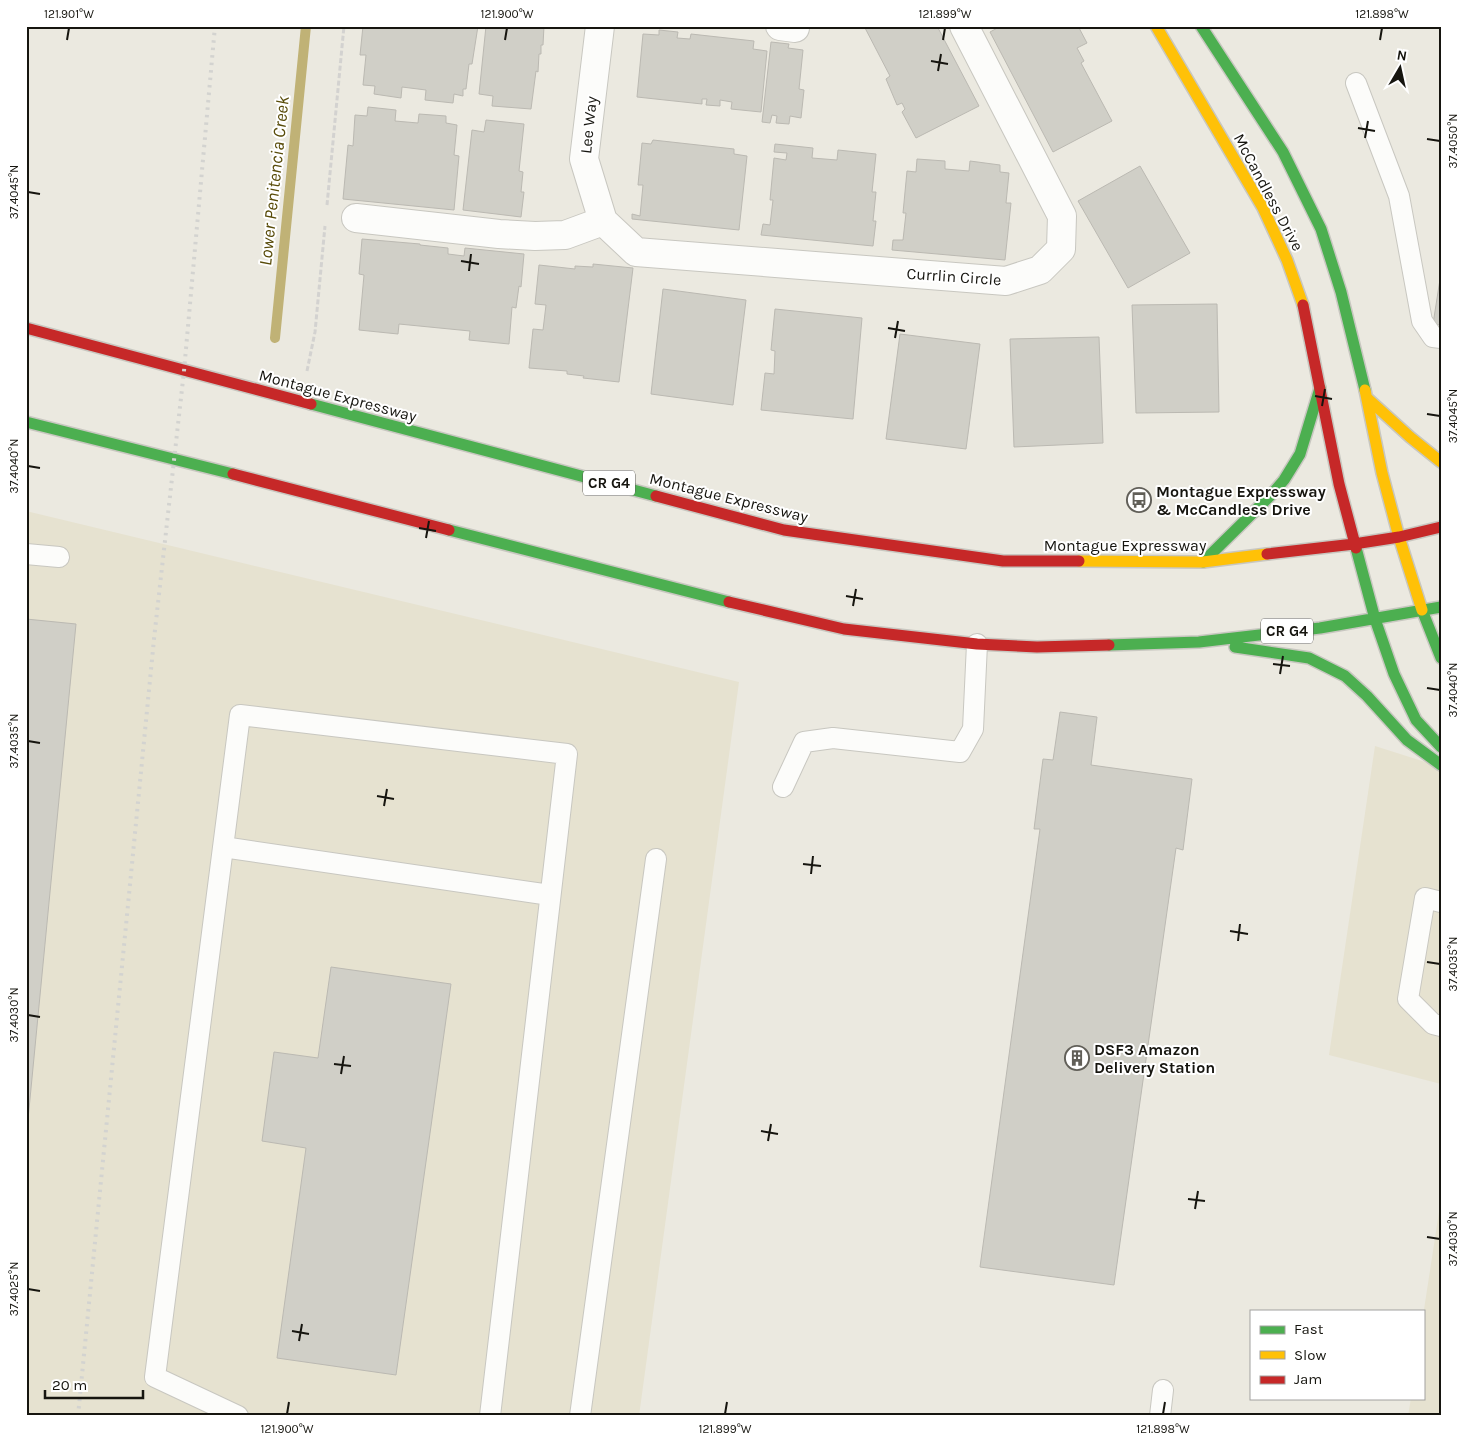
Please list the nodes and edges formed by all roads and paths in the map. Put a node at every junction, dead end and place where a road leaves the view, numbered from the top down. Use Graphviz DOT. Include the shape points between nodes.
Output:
graph roads {
  1 [pos="600,26"];
  2 [pos="964,26"];
  3 [pos="1156,26"];
  4 [pos="1201,26"];
  5 [pos="1356,83"];
  6 [pos="356,218"];
  7 [pos="603,221"];
  8 [pos="26,328"];
  9 [pos="1441,338"];
  10 [pos="1320,388"];
  11 [pos="1367,398"];
  12 [pos="26,422"];
  13 [pos="1441,462"];
  14 [pos="1441,527"];
  15 [pos="1399,536"];
  16 [pos="1354,544"];
  17 [pos="26,554"];
  18 [pos="59,557"];
  19 [pos="1203,562"];
  20 [pos="1441,607"];
  21 [pos="1422,610"];
  22 [pos="1375,619"];
  23 [pos="1199,642"];
  24 [pos="977,644"];
  25 [pos="1441,658"];
  26 [pos="1441,747"];
  27 [pos="1441,765"];
  28 [pos="783,787"];
  29 [pos="223,847"];
  30 [pos="656,859"];
  31 [pos="550,895"];
  32 [pos="1441,902"];
  33 [pos="1441,1026"];
  34 [pos="1163,1390"];
  35 [pos="238,1416"];
  36 [pos="490,1416"];
  37 [pos="580,1416"];
  38 [pos="1160,1416"];
  1 -- 7 [label="street, Lee Way" via="584,160"];
  2 -- 7 [label="street, Currlin Circle" via="1062,216 1062,249 1040,270 1006,281 636,252"];
  3 -- 10 [label="main road, McCandless Drive" via="1263,208 1287,260 1304,309"];
  4 -- 11 [label="main road, McCandless Drive" via="1284,152 1321,229 1341,292"];
  5 -- 9 [label="lane" via="1399,196 1422,321 1433,337"];
  6 -- 7 [label="street" via="535,236 565,235"];
  8 -- 19 [label="main road, Montague Expressway / CR G4" via="784,530 1003,561"];
  10 -- 16 [label="main road, McCandless Drive"];
  10 -- 19 [label="main road" via="1300,454 1284,480"];
  11 -- 13 [label="main road"];
  11 -- 15 [label="main road, McCandless Drive" via="1382,474"];
  12 -- 24 [label="main road, CR G4" via="742,606 844,629"];
  14 -- 15 [label="main road, Montague Expressway / CR G4"];
  15 -- 16 [label="main road, Montague Expressway / CR G4"];
  15 -- 21 [label="main road, McCandless Drive"];
  16 -- 19 [label="main road, Montague Expressway / CR G4"];
  16 -- 22 [label="main road, McCandless Drive"];
  17 -- 18 [label="lane"];
  20 -- 21 [label="main road, CR G4"];
  21 -- 22 [label="main road, CR G4"];
  21 -- 25 [label="main road, McCandless Drive"];
  22 -- 23 [label="main road, CR G4"];
  22 -- 26 [label="main road, McCandless Drive" via="1394,674 1416,720"];
  23 -- 24 [label="main road, CR G4" via="1036,647"];
  23 -- 27 [label="main road" via="1309,658 1345,676 1407,740"];
  24 -- 28 [label="lane" via="973,729 960,752 833,738 804,742"];
  29 -- 31 [label="lane"];
  29 -- 31 [label="lane" via="240,715 567,754"];
  29 -- 35 [label="lane" via="155,1378"];
  30 -- 37 [label="lane"];
  31 -- 36 [label="lane"];
  32 -- 33 [label="lane" via="1425,898 1408,999 1433,1024"];
  34 -- 38 [label="lane"];
}
